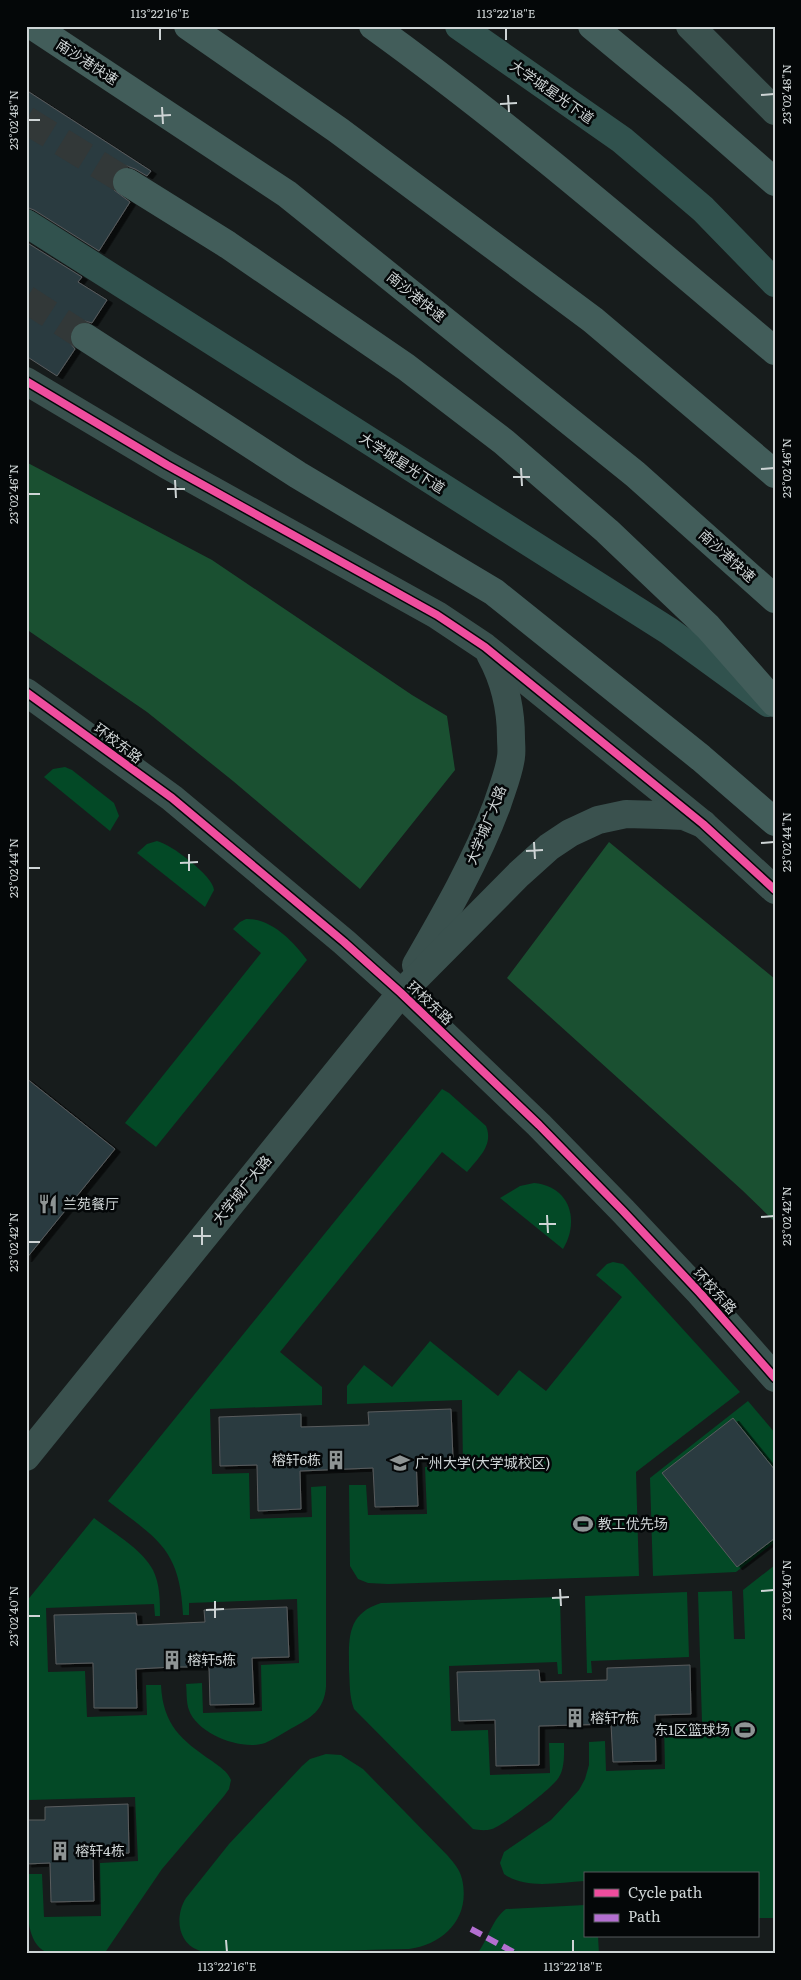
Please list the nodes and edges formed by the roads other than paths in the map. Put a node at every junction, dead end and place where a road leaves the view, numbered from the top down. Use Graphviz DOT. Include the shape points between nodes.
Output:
graph roads {
  1 [pos="33,26"];
  2 [pos="188,26"];
  3 [pos="373,26"];
  4 [pos="459,26"];
  5 [pos="592,26"];
  6 [pos="690,26"];
  7 [pos="775,111"];
  8 [pos="127,182"];
  9 [pos="775,182"];
  10 [pos="26,223"];
  11 [pos="775,283"];
  12 [pos="85,337"];
  13 [pos="775,352"];
  14 [pos="26,381"];
  15 [pos="775,474"];
  16 [pos="775,599"];
  17 [pos="485,647"];
  18 [pos="26,692"];
  19 [pos="775,703"];
  20 [pos="775,708"];
  21 [pos="775,822"];
  22 [pos="703,824"];
  23 [pos="775,890"];
  24 [pos="401,993"];
  25 [pos="775,1378"];
  26 [pos="26,1457"];
  1 -- 16 [label="highway, 南沙港快速" via="287,194 635,474"];
  2 -- 15 [label="highway" via="338,130 593,320"];
  3 -- 13 [label="highway" via="484,109"];
  4 -- 11 [label="main road, 大学城星光下道" via="622,140 703,209"];
  5 -- 9 [label="highway"];
  6 -- 7 [label="street"];
  8 -- 19 [label="highway" via="228,245 382,350 504,442 607,531 708,627"];
  10 -- 20 [label="main road, 大学城星光下道" via="668,631"];
  12 -- 21 [label="highway" via="298,475 494,592 701,758"];
  14 -- 17 [label="street" via="141,450 437,615"];
  17 -- 22 [label="street"];
  17 -- 24 [label="street, 大学城广大路" via="499,670 508,695 512,757 491,821 476,854"];
  18 -- 24 [label="street, 环校东路" via="172,798"];
  22 -- 23 [label="street"];
  22 -- 24 [label="street, 大学城广大路" via="684,816 626,814 598,820 570,833 519,874"];
  24 -- 25 [label="street, 环校东路" via="623,1211"];
  24 -- 26 [label="street, 大学城广大路"];
}
